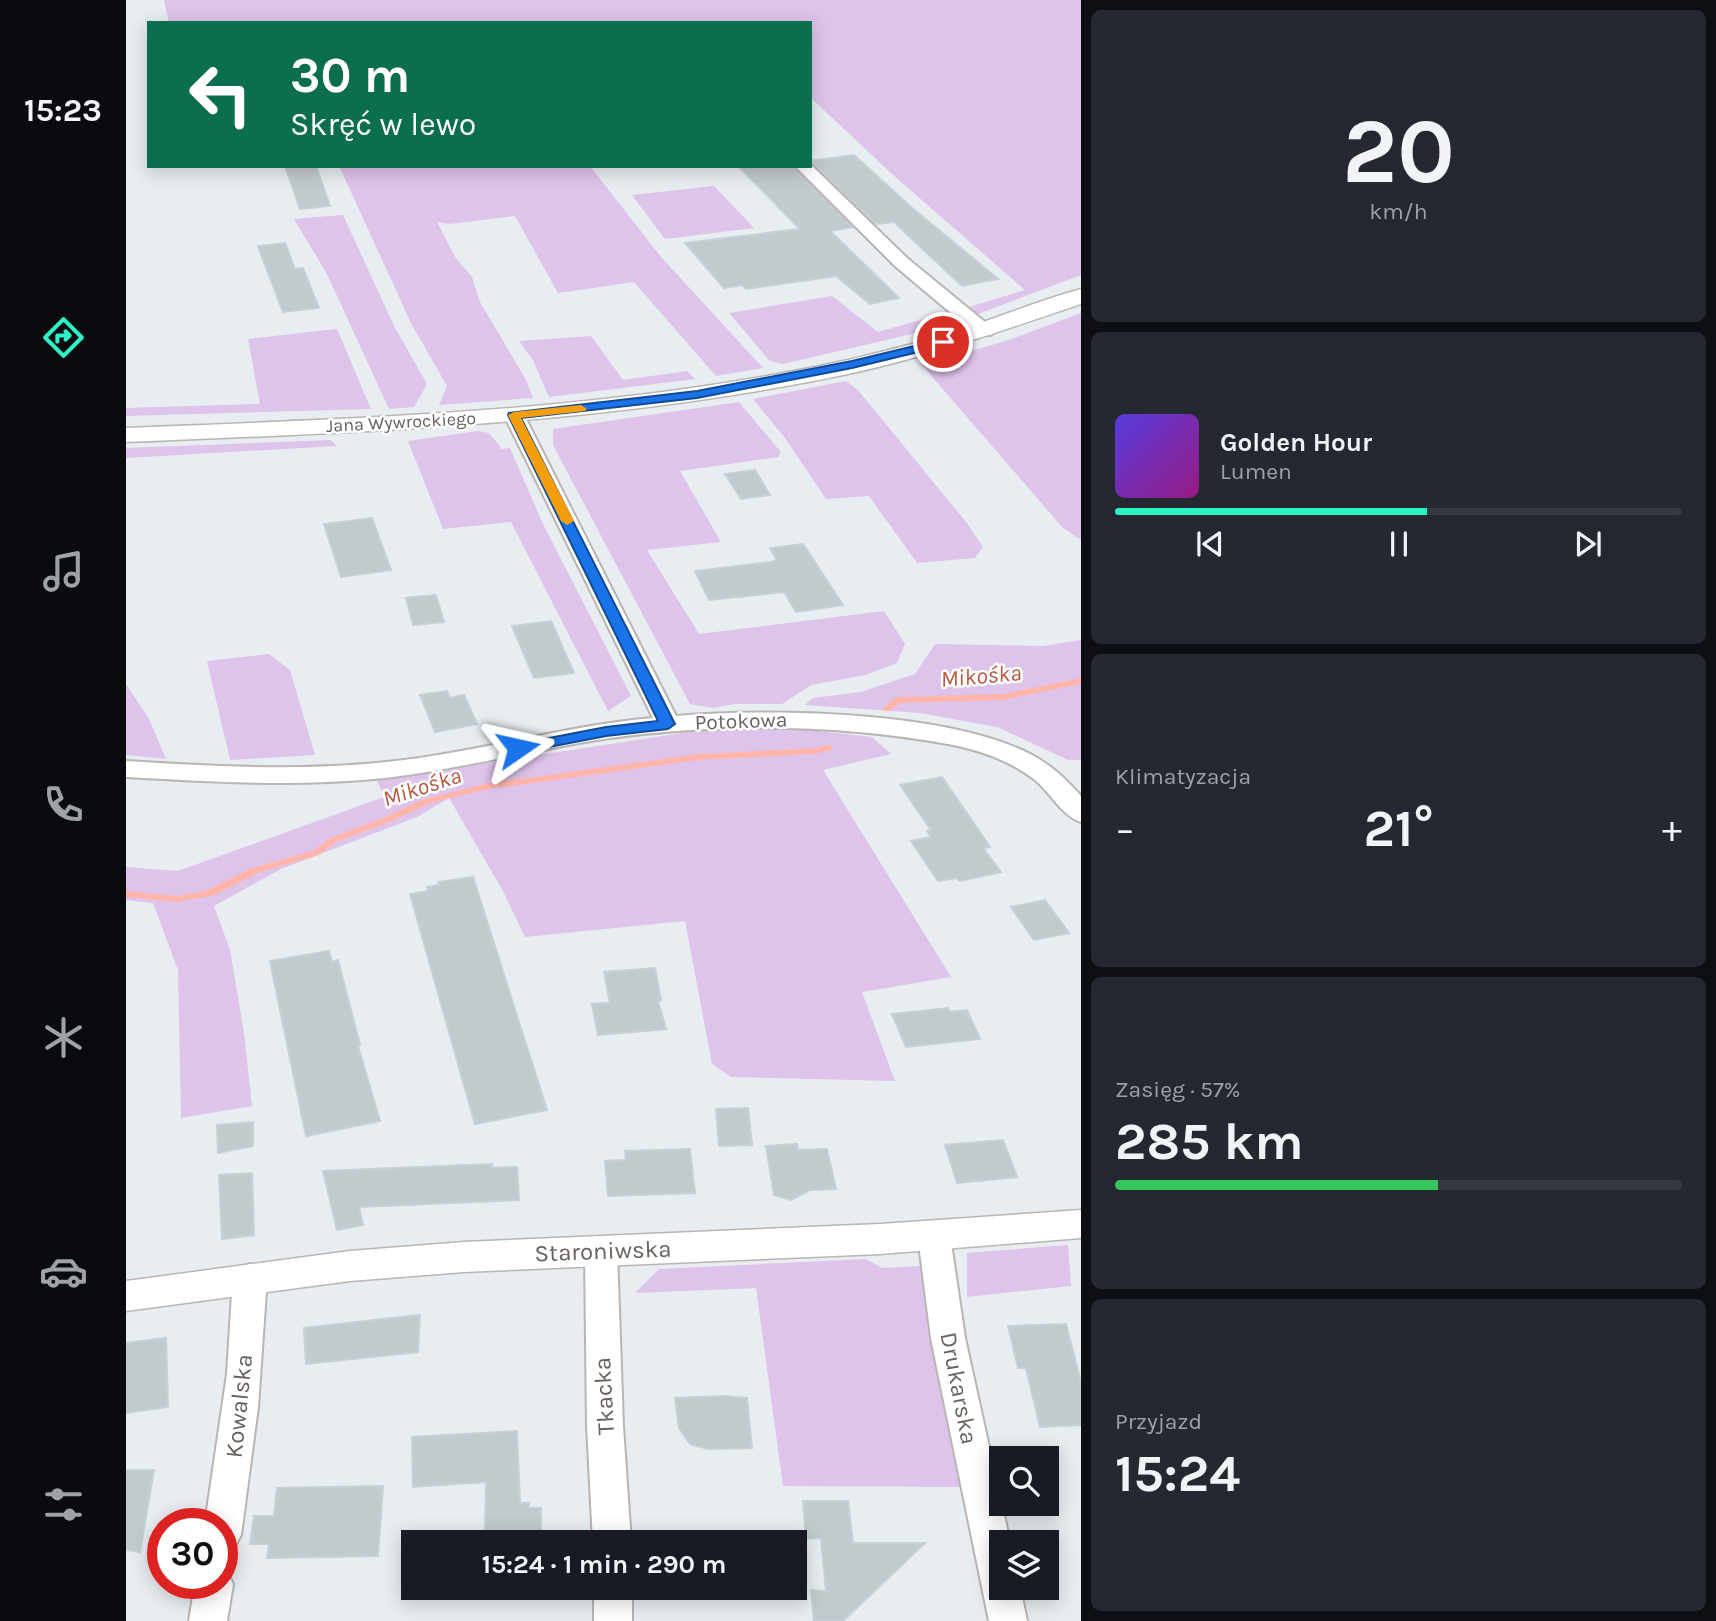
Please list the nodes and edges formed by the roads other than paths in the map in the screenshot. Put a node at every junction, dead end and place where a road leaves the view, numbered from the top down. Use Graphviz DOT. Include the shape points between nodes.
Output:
graph roads {
  1 [pos="805,168"];
  2 [pos="1081,296"];
  3 [pos="984,331"];
  4 [pos="514,415"];
  5 [pos="126,435"];
  6 [pos="668,724"];
  7 [pos="126,769"];
  8 [pos="1081,814"];
  9 [pos="1081,1224"];
  10 [pos="934,1236"];
  11 [pos="601,1251"];
  12 [pos="250,1278"];
  13 [pos="126,1296"];
  14 [pos="226,1508"];
  15 [pos="611,1530"];
  16 [pos="212,1599"];
  17 [pos="613,1600"];
  18 [pos="208,1621"];
  19 [pos="613,1621"];
  20 [pos="1008,1621"];
  1 -- 3 [label="street" via="901,262"];
  2 -- 3 [label="street, Jana Wywrockiego"];
  3 -- 4 [label="street, Jana Wywrockiego" via="746,386"];
  4 -- 5 [label="street, Jana Wywrockiego"];
  4 -- 6 [label="street"];
  6 -- 7 [label="street, Potokowa" via="361,772 266,776"];
  6 -- 8 [label="street, Potokowa" via="814,720 980,742 1018,756 1049,775"];
  9 -- 10 [label="street, Staroniwska"];
  10 -- 11 [label="street, Staroniwska"];
  10 -- 20 [label="street, Drukarska" via="948,1338"];
  11 -- 12 [label="street, Staroniwska" via="464,1256"];
  11 -- 15 [label="street, Tkacka"];
  12 -- 13 [label="street, Staroniwska"];
  12 -- 14 [label="street, Kowalska"];
  16 -- 18 [label="street"];
  17 -- 19 [label="street"];
}
